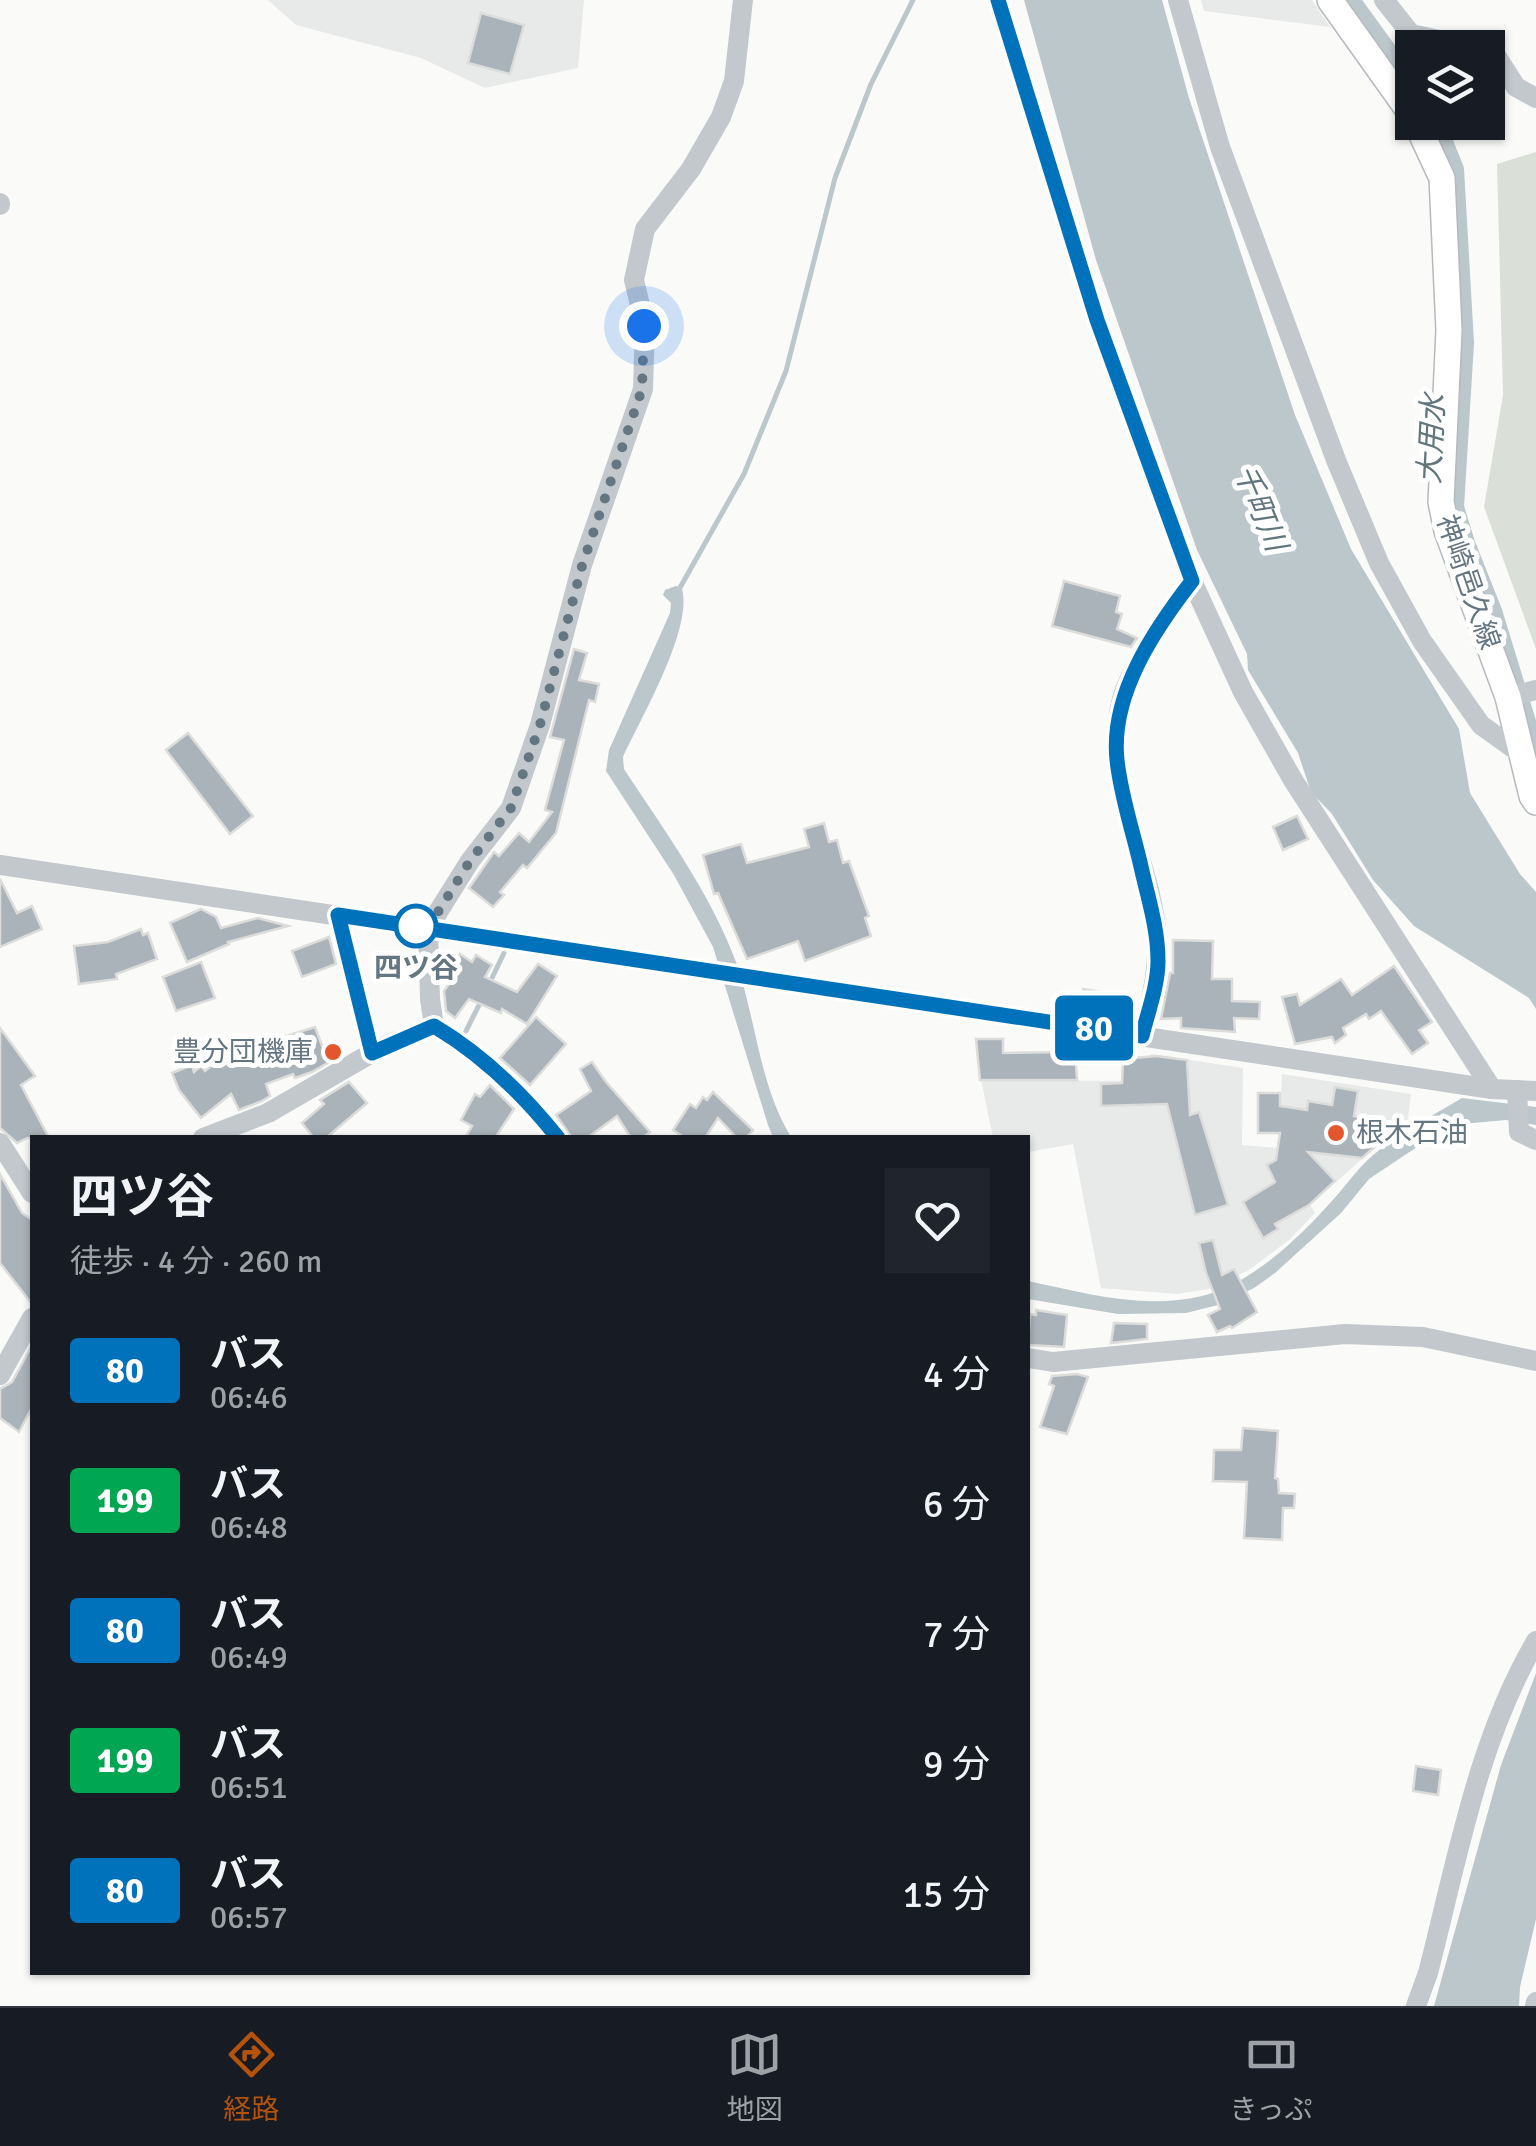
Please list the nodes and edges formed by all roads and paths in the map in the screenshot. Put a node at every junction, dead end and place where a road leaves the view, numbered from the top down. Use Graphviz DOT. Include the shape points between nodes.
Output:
graph roads {
  1 [pos="743,0"];
  2 [pos="998,0"];
  3 [pos="1178,0"];
  4 [pos="1330,0"];
  5 [pos="1384,0"];
  6 [pos="1408,30"];
  7 [pos="1505,70"];
  8 [pos="1395,91"];
  9 [pos="1536,98"];
  10 [pos="1424,140"];
  11 [pos="1192,581"];
  12 [pos="1521,693"];
  13 [pos="1524,755"];
  14 [pos="1536,802"];
  15 [pos="0,865"];
  16 [pos="338,915"];
  17 [pos="428,928"];
  18 [pos="434,1026"];
  19 [pos="1142,1036"];
  20 [pos="372,1053"];
  21 [pos="1492,1089"];
  22 [pos="1523,1094"];
  23 [pos="211,1135"];
  24 [pos="556,1135"];
  25 [pos="1536,1140"];
  26 [pos="0,1143"];
  27 [pos="30,1190"];
  28 [pos="30,1322"];
  29 [pos="1030,1358"];
  30 [pos="1536,1361"];
  31 [pos="0,1375"];
  32 [pos="1536,1641"];
  33 [pos="1416,2006"];
  1 -- 17 [label="street" via="734,81 721,118 645,229 634,280 644,326 642,389 582,566 540,725 511,808"];
  2 -- 11 [label="street" via="1097,320"];
  3 -- 13 [label="street" via="1220,147 1379,563 1422,641 1481,725"];
  4 -- 8 [label="main road"];
  5 -- 6 [label="street"];
  7 -- 9 [label="street" via="1516,87"];
  10 -- 12 [label="main road, 神崎邑久線" via="1442,178 1448,330 1441,502 1447,531"];
  11 -- 19 [label="street" via="1122,696 1117,730 1122,794 1157,935 1158,966"];
  11 -- 21 [label="street" via="1242,692 1292,780"];
  12 -- 13 [label="main road, 神崎邑久線"];
  13 -- 14 [label="main road, 神崎邑久線"];
  15 -- 16 [label="street"];
  16 -- 17 [label="street"];
  16 -- 20 [label="street"];
  17 -- 18 [label="street"];
  17 -- 19 [label="street"];
  18 -- 20 [label="street"];
  18 -- 24 [label="street" via="484,1060"];
  19 -- 21 [label="street"];
  20 -- 23 [label="street" via="268,1113"];
  21 -- 22 [label="street"];
  22 -- 25 [label="street" via="1516,1126"];
  26 -- 27 [label="street"];
  28 -- 31 [label="street"];
  29 -- 30 [label="street" via="1052,1362 1345,1334 1423,1337"];
  32 -- 33 [label="street" via="1514,1678 1483,1760"];
}
